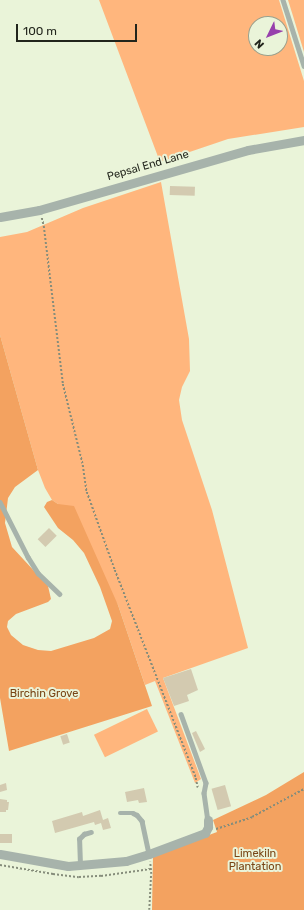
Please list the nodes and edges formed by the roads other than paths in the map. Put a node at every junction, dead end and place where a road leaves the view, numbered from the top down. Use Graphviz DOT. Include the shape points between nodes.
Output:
graph roads {
  1 [pos="283,0"];
  2 [pos="304,66"];
  3 [pos="304,140"];
  4 [pos="0,217"];
  5 [pos="0,502"];
  6 [pos="60,594"];
  7 [pos="181,714"];
  8 [pos="120,813"];
  9 [pos="208,820"];
  10 [pos="91,832"];
  11 [pos="0,854"];
  12 [pos="149,854"];
  13 [pos="80,865"];
  1 -- 2 [label="lane"];
  3 -- 4 [label="street, Pepsal End Lane" via="248,150 39,210"];
  5 -- 6 [label="lane" via="38,573"];
  7 -- 9 [label="lane" via="206,783 204,793"];
  8 -- 12 [label="lane" via="132,813 142,821"];
  9 -- 12 [label="street" via="205,832"];
  10 -- 13 [label="lane" via="79,838"];
  11 -- 13 [label="street" via="68,866"];
  12 -- 13 [label="street" via="126,861"];
}
